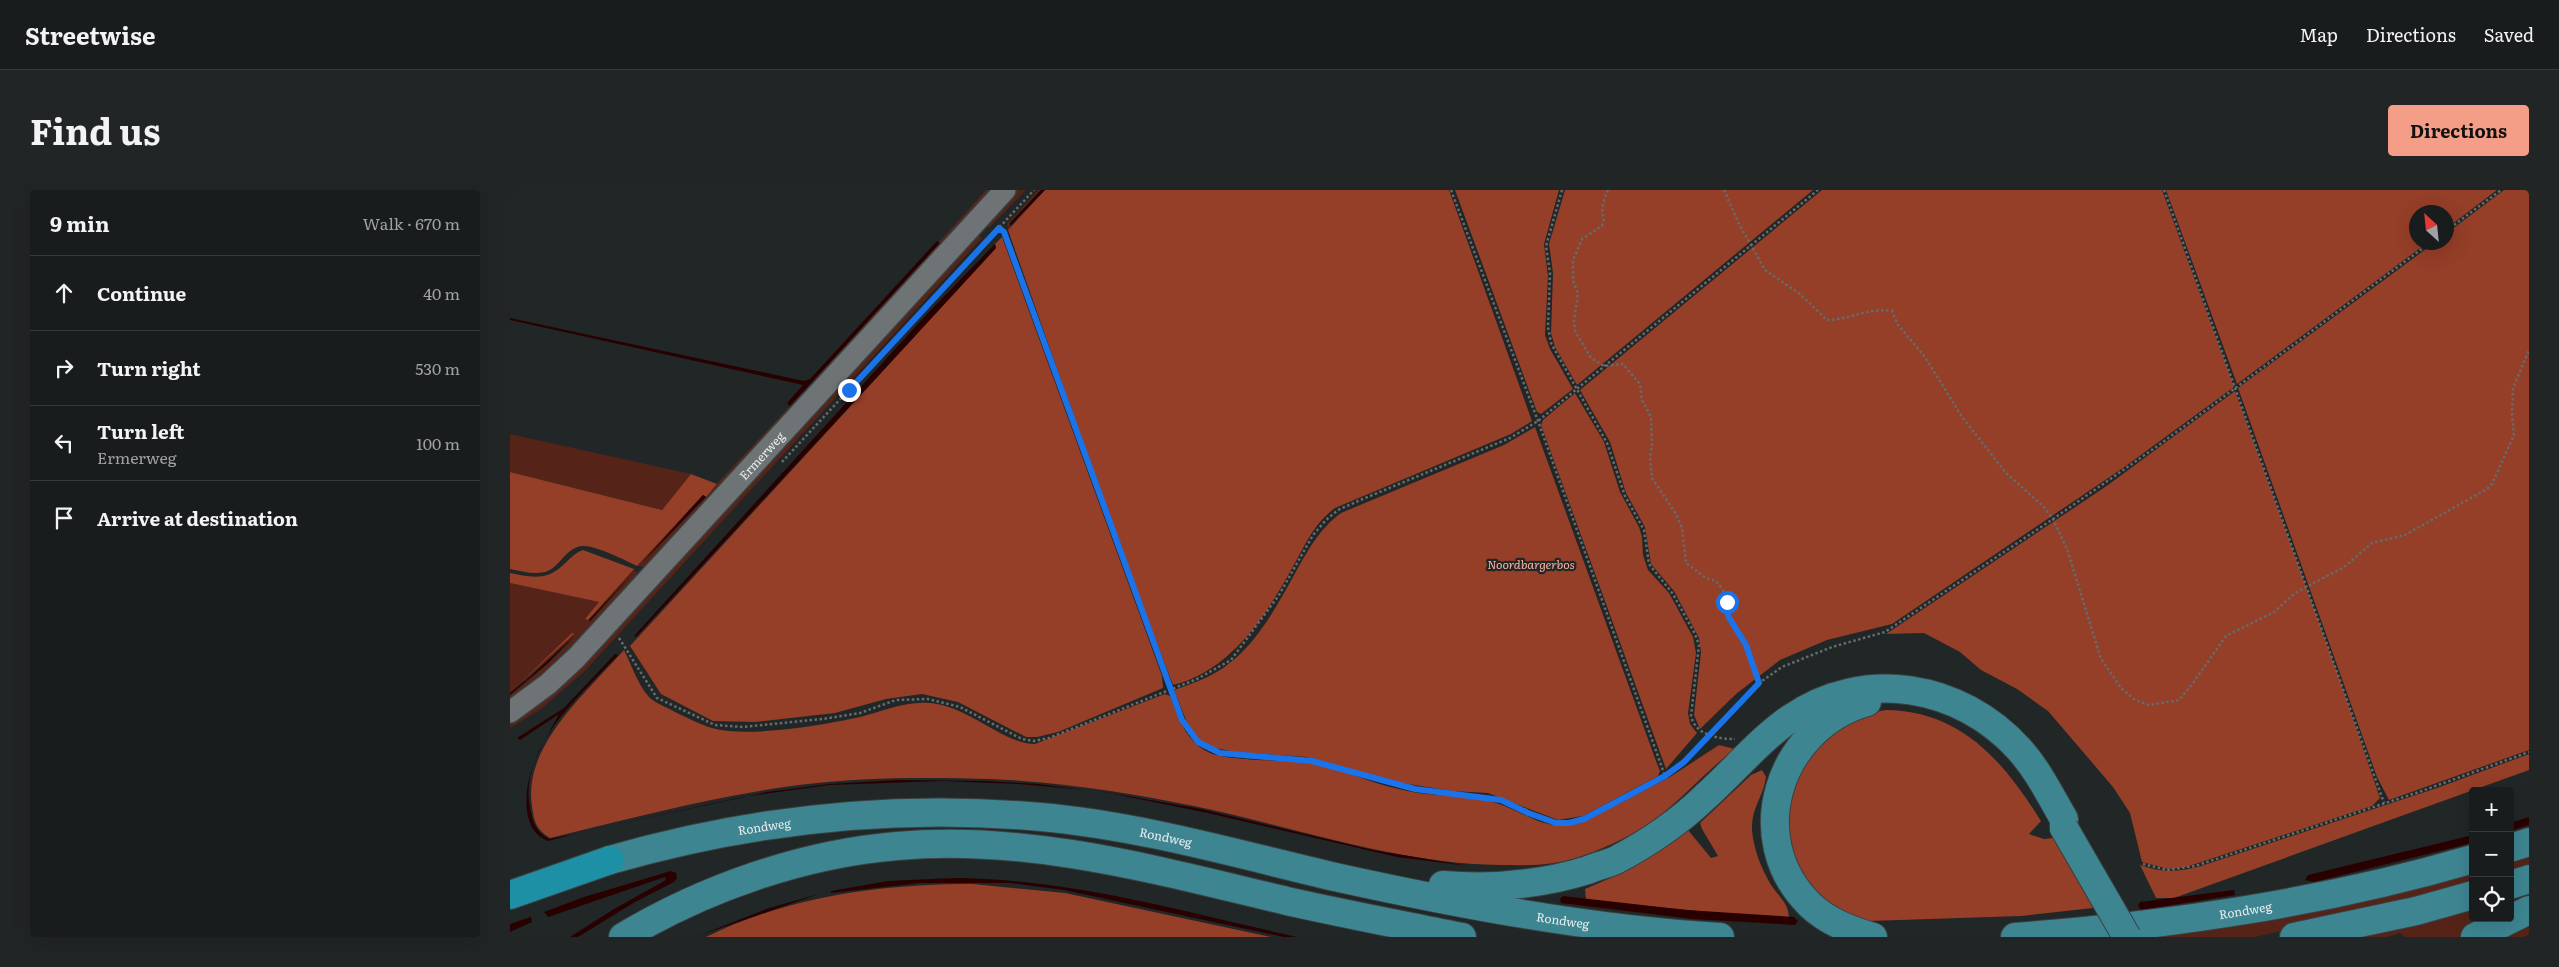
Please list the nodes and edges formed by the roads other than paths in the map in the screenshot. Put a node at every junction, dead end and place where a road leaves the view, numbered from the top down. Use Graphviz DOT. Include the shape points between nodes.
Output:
graph roads {
  1 [pos="1005,190"];
  2 [pos="510,712"];
  3 [pos="2061,822"];
  4 [pos="2529,842"];
  5 [pos="2514,847"];
  6 [pos="610,860"];
  7 [pos="2469,860"];
  8 [pos="510,875"];
  9 [pos="1334,876"];
  10 [pos="2529,879"];
  11 [pos="2514,884"];
  12 [pos="510,895"];
  13 [pos="2469,896"];
  14 [pos="2529,910"];
  15 [pos="623,937"];
  16 [pos="1462,937"];
  17 [pos="1720,937"];
  18 [pos="1873,937"];
  19 [pos="2015,937"];
  20 [pos="2127,937"];
  21 [pos="2294,937"];
  22 [pos="2475,937"];
  1 -- 2 [label="street, Ermerweg" via="576,658"];
  3 -- 9 [label="main road" via="2033,766 2009,739 1986,720 1952,700 1923,691 1870,688 1820,701 1790,719 1687,814 1614,861 1556,880 1494,887"];
  3 -- 18 [label="main road" via="2008,753 1953,712 1931,704 1890,699 1859,705 1827,720 1794,753 1780,784 1775,811 1778,849 1790,878 1809,904 1827,919"];
  3 -- 20 [label="main road, bridge"];
  4 -- 5 [label="main road"];
  6 -- 8 [label="highway" via="531,869"];
  6 -- 9 [label="main road, Rondweg" via="713,834 812,820 897,813 989,813 1043,817 1135,831"];
  6 -- 12 [label="highway"];
  7 -- 19 [label="main road, Rondweg" via="2326,896 2216,916 2107,930"];
  9 -- 17 [label="main road, Rondweg" via="1522,914 1602,926"];
  10 -- 11 [label="main road"];
  13 -- 21 [label="main road"];
  14 -- 22 [label="main road"];
  15 -- 16 [label="main road" via="702,896 753,877 863,850 932,845 989,846 1074,854"];
}
